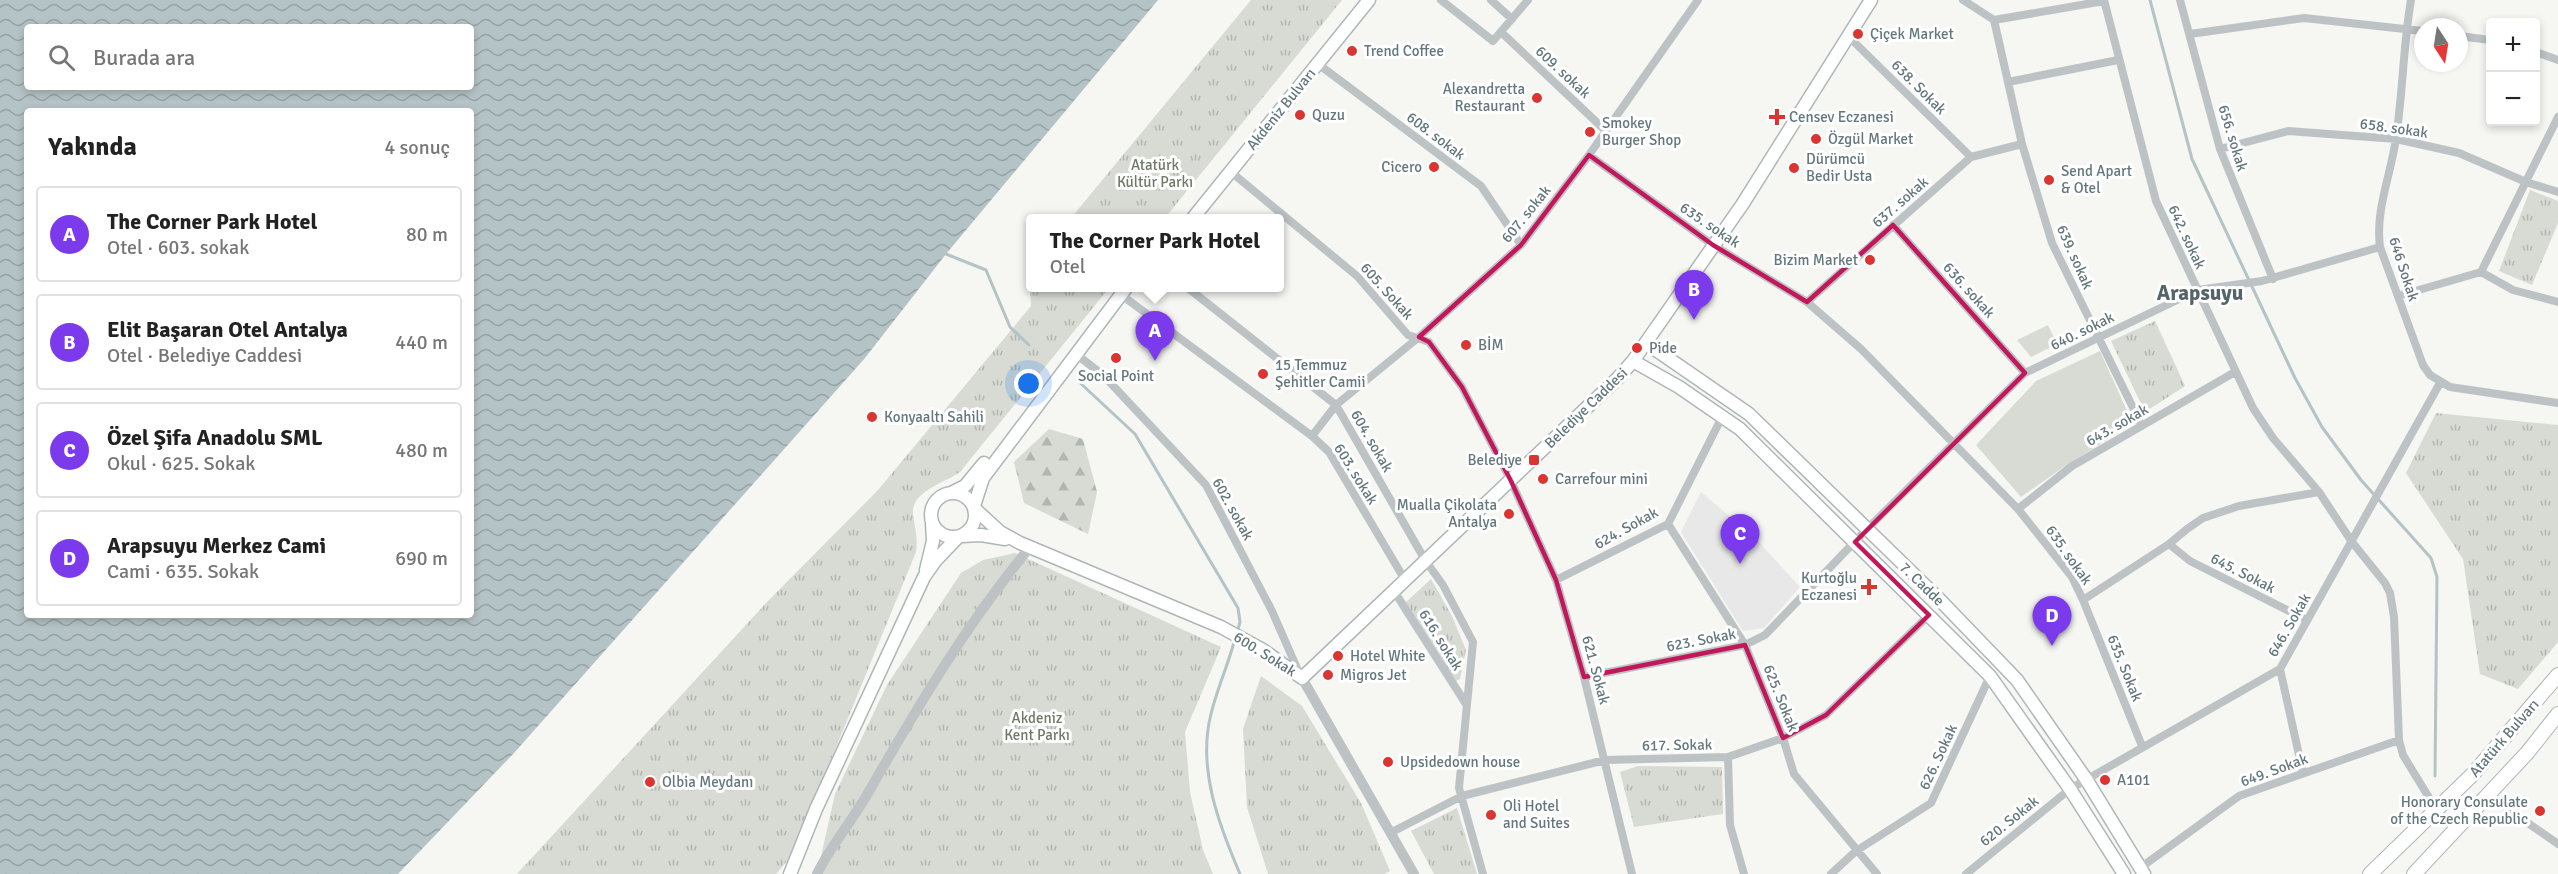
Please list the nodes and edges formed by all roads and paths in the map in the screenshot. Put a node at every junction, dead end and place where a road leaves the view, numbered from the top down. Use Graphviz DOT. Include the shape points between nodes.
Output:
graph roads {
  1 [pos="1369,0"];
  2 [pos="1441,0"];
  3 [pos="1491,0"];
  4 [pos="1527,0"];
  5 [pos="1698,0"];
  6 [pos="1871,0"];
  7 [pos="1963,0"];
  8 [pos="2180,0"];
  9 [pos="2411,0"];
  10 [pos="2104,1"];
  11 [pos="1512,19"];
  12 [pos="1994,20"];
  13 [pos="2406,29"];
  14 [pos="2414,30"];
  15 [pos="1501,32"];
  16 [pos="2190,34"];
  17 [pos="1848,36"];
  18 [pos="2468,37"];
  19 [pos="2486,39"];
  20 [pos="2540,54"];
  21 [pos="2118,60"];
  22 [pos="2558,60"];
  23 [pos="1318,64"];
  24 [pos="2008,82"];
  25 [pos="2558,117"];
  26 [pos="1606,131"];
  27 [pos="2396,139"];
  28 [pos="2022,144"];
  29 [pos="2220,149"];
  30 [pos="1589,155"];
  31 [pos="1971,157"];
  32 [pos="1231,172"];
  33 [pos="2526,182"];
  34 [pos="2558,192"];
  35 [pos="1197,214"];
  36 [pos="1282,214"];
  37 [pos="1284,216"];
  38 [pos="1893,225"];
  39 [pos="1521,245"];
  40 [pos="1713,245"];
  41 [pos="2380,247"];
  42 [pos="2481,272"];
  43 [pos="2273,279"];
  44 [pos="2198,290"];
  45 [pos="1122,292"];
  46 [pos="1124,292"];
  47 [pos="1193,292"];
  48 [pos="2398,296"];
  49 [pos="1807,302"];
  50 [pos="2558,302"];
  51 [pos="1419,337"];
  52 [pos="2098,337"];
  53 [pos="1646,343"];
  54 [pos="1078,351"];
  55 [pos="1633,361"];
  56 [pos="2235,372"];
  57 [pos="2025,373"];
  58 [pos="2440,383"];
  59 [pos="2558,403"];
  60 [pos="1336,405"];
  61 [pos="1723,415"];
  62 [pos="2142,426"];
  63 [pos="1312,436"];
  64 [pos="1955,444"];
  65 [pos="1511,481"];
  66 [pos="2319,492"];
  67 [pos="951,493"];
  68 [pos="974,508"];
  69 [pos="2018,509"];
  70 [pos="932,523"];
  71 [pos="1668,524"];
  72 [pos="1866,530"];
  73 [pos="960,537"];
  74 [pos="1855,542"];
  75 [pos="2352,542"];
  76 [pos="2169,544"];
  77 [pos="1025,545"];
  78 [pos="1425,560"];
  79 [pos="924,577"];
  80 [pos="1405,580"];
  81 [pos="1556,580"];
  82 [pos="1394,591"];
  83 [pos="2083,600"];
  84 [pos="1929,615"];
  85 [pos="2307,621"];
  86 [pos="1745,645"];
  87 [pos="2280,669"];
  88 [pos="2558,675"];
  89 [pos="1584,676"];
  90 [pos="1990,676"];
  91 [pos="1302,678"];
  92 [pos="1466,704"];
  93 [pos="2558,714"];
  94 [pos="1783,738"];
  95 [pos="2399,741"];
  96 [pos="2142,746"];
  97 [pos="1728,757"];
  98 [pos="1605,760"];
  99 [pos="2303,774"];
  100 [pos="2086,779"];
  101 [pos="2070,789"];
  102 [pos="2488,795"];
  103 [pos="1462,796"];
  104 [pos="2436,809"];
  105 [pos="1390,833"];
  106 [pos="2558,844"];
  107 [pos="1856,851"];
  108 [pos="795,861"];
  109 [pos="2427,869"];
  110 [pos="2142,871"];
  111 [pos="783,874"];
  112 [pos="790,874"];
  113 [pos="817,874"];
  114 [pos="1414,874"];
  115 [pos="1483,874"];
  116 [pos="1632,874"];
  117 [pos="1744,874"];
  118 [pos="1831,874"];
  119 [pos="1877,874"];
  120 [pos="1966,874"];
  121 [pos="2124,874"];
  122 [pos="2370,874"];
  123 [pos="2414,874"];
  1 -- 23 [label="main road, Akdeniz Bulvarı"];
  2 -- 15 [label="street" via="1493,41"];
  3 -- 11 [label="street"];
  4 -- 11 [label="street"];
  5 -- 26 [label="street, 607. sokak"];
  6 -- 17 [label="main road, Belediye Caddesi"];
  7 -- 12 [label="street"];
  8 -- 16 [label="street, 656. sokak"];
  9 -- 13 [label="street, 646 Sokak"];
  10 -- 12 [label="street"];
  10 -- 21 [label="street, 642. sokak"];
  11 -- 15 [label="street"];
  12 -- 24 [label="street, 639. sokak"];
  13 -- 14 [label="street"];
  13 -- 16 [label="street" via="2304,18"];
  13 -- 27 [label="street, 646 Sokak"];
  15 -- 26 [label="street, 609. sokak"];
  16 -- 29 [label="street, 656. sokak"];
  17 -- 31 [label="street, 638. Sokak"];
  17 -- 40 [label="main road, Belediye Caddesi" via="1742,206"];
  18 -- 19 [label="street"];
  20 -- 22 [label="street"];
  21 -- 24 [label="street"];
  21 -- 44 [label="street, 642. sokak" via="2156,201"];
  23 -- 32 [label="main road, Akdeniz Bulvarı"];
  23 -- 39 [label="street, 608. sokak" via="1480,186"];
  24 -- 28 [label="street, 639. sokak"];
  25 -- 33 [label="street"];
  26 -- 30 [label="street, 607. sokak"];
  27 -- 29 [label="street, 658. sokak" via="2288,131"];
  27 -- 33 [label="street, 658. sokak" via="2459,153"];
  27 -- 41 [label="street, 646 Sokak" via="2377,226"];
  28 -- 31 [label="street, 637. sokak"];
  28 -- 52 [label="street, 639. sokak" via="2052,243"];
  29 -- 43 [label="street, 656. sokak"];
  30 -- 39 [label="street, 607. sokak"];
  30 -- 40 [label="street, 635. sokak"];
  31 -- 38 [label="street, 637. sokak"];
  32 -- 35 [label="main road, Akdeniz Bulvarı"];
  32 -- 36 [label="street, 605. Sokak"];
  33 -- 34 [label="street, 658. sokak"];
  33 -- 42 [label="street"];
  37 -- 51 [label="street, 605. Sokak" via="1357,276 1408,335"];
  38 -- 49 [label="street, 637. sokak"];
  38 -- 57 [label="street, 636. sokak"];
  39 -- 51 [label="street, 607. sokak"];
  40 -- 49 [label="street, 635. sokak"];
  40 -- 53 [label="main road, Belediye Caddesi"];
  41 -- 43 [label="street, 640. sokak"];
  41 -- 48 [label="street, 646 Sokak"];
  42 -- 48 [label="street"];
  42 -- 50 [label="street" via="2513,290"];
  43 -- 44 [label="street, 640. sokak"];
  44 -- 52 [label="street, 640. sokak"];
  44 -- 56 [label="street, 642. sokak"];
  45 -- 54 [label="main road"];
  46 -- 63 [label="street, 603. sokak"];
  47 -- 60 [label="street, 604. sokak"];
  48 -- 58 [label="street, 646 Sokak" via="2424,365"];
  49 -- 64 [label="street, 635. sokak" via="1861,349"];
  51 -- 60 [label="street, 607. sokak"];
  51 -- 65 [label="street, 605. Sokak" via="1429,342 1462,387"];
  52 -- 57 [label="street, 640. sokak"];
  52 -- 62 [label="street, 639. sokak"];
  53 -- 55 [label="main road, Belediye Caddesi"];
  53 -- 72 [label="main road, 7. Cadde" via="1749,414"];
  54 -- 67 [label="main road" via="1073,352 972,479"];
  54 -- 68 [label="main road" via="983,478"];
  54 -- 91 [label="street, 602. sokak" via="1206,484"];
  55 -- 61 [label="main road, 7. Cadde"];
  55 -- 65 [label="main road, Belediye Caddesi"];
  56 -- 62 [label="street, 643. sokak"];
  56 -- 66 [label="street, 642. sokak" via="2273,438"];
  57 -- 64 [label="street, 640. sokak"];
  58 -- 59 [label="street"];
  58 -- 75 [label="street, 646. Sokak"];
  60 -- 63 [label="street, 607. sokak"];
  60 -- 78 [label="street, 604. sokak"];
  61 -- 71 [label="street, 624. Sokak"];
  61 -- 74 [label="main road, 7. Cadde"];
  62 -- 69 [label="street, 643. sokak" via="2072,466"];
  63 -- 80 [label="street, 603. sokak" via="1329,452"];
  64 -- 69 [label="street, 635. sokak"];
  64 -- 72 [label="street, 640. sokak"];
  65 -- 78 [label="main road, Belediye Caddesi"];
  65 -- 81 [label="street, 621. Sokak"];
  66 -- 75 [label="street"];
  66 -- 76 [label="street, 635. sokak" via="2220,511"];
  67 -- 68 [label="main road" via="962,495"];
  67 -- 70 [label="main road" via="936,501"];
  68 -- 73 [label="main road" via="973,525"];
  68 -- 77 [label="main road" via="994,527"];
  69 -- 83 [label="street, 635. sokak" via="2072,577"];
  70 -- 73 [label="main road" via="945,536"];
  70 -- 79 [label="main road" via="933,541"];
  71 -- 81 [label="street, 624. Sokak"];
  71 -- 86 [label="street, 625. Sokak"];
  72 -- 74 [label="street, 640. sokak"];
  72 -- 100 [label="main road, 7. Cadde" via="2017,680"];
  73 -- 77 [label="main road" via="998,537"];
  73 -- 79 [label="main road"];
  74 -- 84 [label="main road, 7. Cadde"];
  74 -- 86 [label="street, 623. Sokak" via="1765,635"];
  75 -- 85 [label="street, 646. Sokak"];
  75 -- 95 [label="street" via="2385,583 2393,605"];
  76 -- 83 [label="street, 635. sokak"];
  76 -- 85 [label="street, 645. Sokak" via="2190,561"];
  77 -- 91 [label="main road, 600. Sokak" via="1221,627"];
  77 -- 113 [label="street" via="934,678"];
  78 -- 80 [label="main road, Belediye Caddesi"];
  78 -- 92 [label="street, 604. sokak" via="1473,642"];
  79 -- 108 [label="main road"];
  80 -- 82 [label="main road, Belediye Caddesi"];
  81 -- 89 [label="street, 621. Sokak"];
  82 -- 91 [label="main road, Belediye Caddesi"];
  82 -- 92 [label="street, 616. sokak"];
  83 -- 96 [label="street, 635. Sokak"];
  84 -- 90 [label="main road, 7. Cadde"];
  84 -- 94 [label="street, 617. Sokak" via="1826,715"];
  85 -- 87 [label="street, 646. Sokak"];
  86 -- 89 [label="street, 623. Sokak"];
  86 -- 94 [label="street, 625. Sokak"];
  87 -- 96 [label="street, 646. Sokak"];
  87 -- 99 [label="street"];
  88 -- 104 [label="main road, Atatürk Bulvarı" via="2473,774"];
  89 -- 98 [label="street, 621. Sokak"];
  90 -- 101 [label="main road, 7. Cadde"];
  90 -- 107 [label="street, 626. Sokak" via="1931,804"];
  91 -- 105 [label="street, 600. Sokak"];
  92 -- 103 [label="street" via="1459,788"];
  93 -- 102 [label="main road, Atatürk Bulvarı"];
  94 -- 97 [label="street, 617. Sokak"];
  94 -- 107 [label="street, 625. Sokak" via="1794,774"];
  95 -- 99 [label="street, 649. Sokak"];
  95 -- 104 [label="street" via="2403,755"];
  96 -- 100 [label="street, 646. Sokak"];
  97 -- 98 [label="street, 617. Sokak"];
  97 -- 117 [label="street" via="1730,825"];
  98 -- 103 [label="street, 617. Sokak"];
  98 -- 116 [label="street, 621. Sokak"];
  99 -- 110 [label="street, 649. Sokak" via="2239,796"];
  100 -- 101 [label="street, 646. Sokak"];
  100 -- 110 [label="main road, 7. Cadde"];
  101 -- 120 [label="street, 620. Sokak"];
  101 -- 121 [label="main road, 7. Cadde"];
  102 -- 106 [label="street"];
  102 -- 109 [label="main road, Atatürk Bulvarı"];
  103 -- 105 [label="street, 617. Sokak"];
  103 -- 115 [label="street"];
  104 -- 122 [label="main road, Atatürk Bulvarı"];
  105 -- 114 [label="street, 600. Sokak"];
  107 -- 118 [label="street, 626. Sokak"];
  107 -- 119 [label="street, 625. Sokak"];
  108 -- 111 [label="main road"];
  108 -- 112 [label="main road"];
  109 -- 123 [label="main road, Atatürk Bulvarı"];
}
